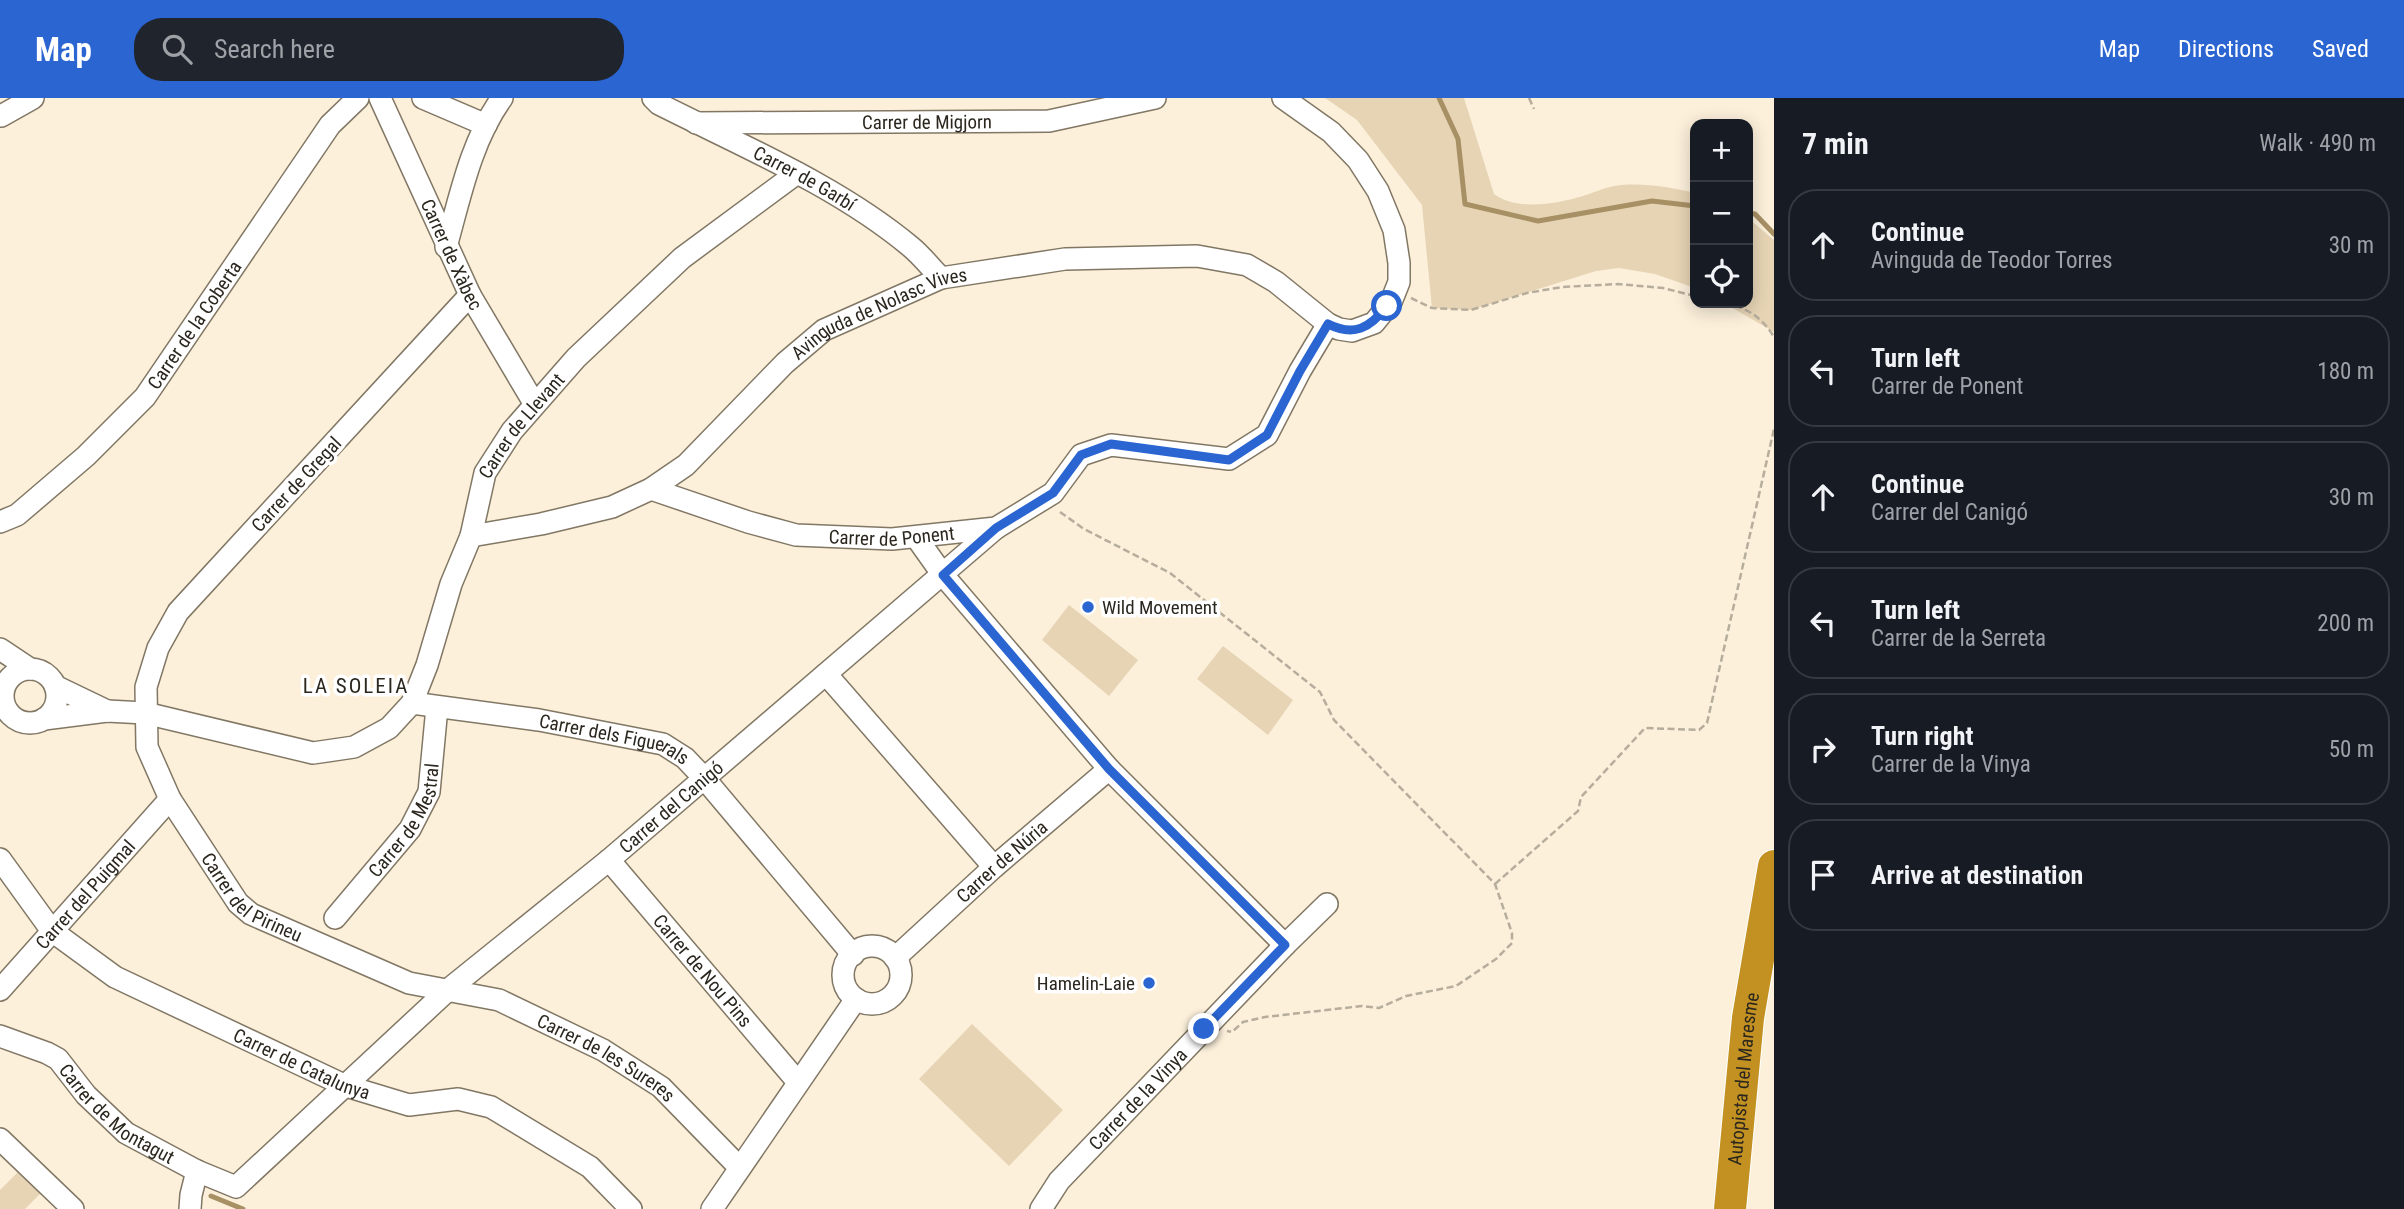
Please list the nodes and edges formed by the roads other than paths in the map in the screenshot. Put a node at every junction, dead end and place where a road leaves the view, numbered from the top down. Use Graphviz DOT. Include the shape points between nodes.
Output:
graph roads {
  1 [pos="5,98"];
  2 [pos="33,98"];
  3 [pos="358,98"];
  4 [pos="380,98"];
  5 [pos="424,98"];
  6 [pos="502,98"];
  7 [pos="653,98"];
  8 [pos="1155,98"];
  9 [pos="1283,98"];
  10 [pos="0,118"];
  11 [pos="696,123"];
  12 [pos="486,125"];
  13 [pos="797,173"];
  14 [pos="446,247"];
  15 [pos="941,278"];
  16 [pos="470,295"];
  17 [pos="1328,324"];
  18 [pos="534,403"];
  19 [pos="651,489"];
  20 [pos="0,522"];
  21 [pos="996,528"];
  22 [pos="471,536"];
  23 [pos="916,537"];
  24 [pos="943,575"];
  25 [pos="1,650"];
  26 [pos="30,669"];
  27 [pos="826,674"];
  28 [pos="55,686"];
  29 [pos="4,695"];
  30 [pos="412,703"];
  31 [pos="437,707"];
  32 [pos="107,711"];
  33 [pos="145,713"];
  34 [pos="36,721"];
  35 [pos="0,724"];
  36 [pos="1109,769"];
  37 [pos="704,778"];
  38 [pos="170,799"];
  39 [pos="0,859"];
  40 [pos="608,860"];
  41 [pos="1774,866"];
  42 [pos="995,867"];
  43 [pos="1327,904"];
  44 [pos="335,918"];
  45 [pos="52,932"];
  46 [pos="1285,945"];
  47 [pos="853,955"];
  48 [pos="895,958"];
  49 [pos="449,989"];
  50 [pos="0,990"];
  51 [pos="856,999"];
  52 [pos="0,1037"];
  53 [pos="797,1082"];
  54 [pos="346,1086"];
  55 [pos="0,1139"];
  56 [pos="739,1167"];
  57 [pos="197,1171"];
  58 [pos="72,1209"];
  59 [pos="190,1209"];
  60 [pos="631,1209"];
  61 [pos="712,1209"];
  62 [pos="1041,1209"];
  63 [pos="1730,1209"];
  1 -- 10 [label="street"];
  2 -- 10 [label="street"];
  3 -- 20 [label="street, Carrer de la Coberta" via="330,125 145,397 86,456 17,515"];
  4 -- 14 [label="street, Carrer de Xàbec"];
  5 -- 12 [label="street"];
  6 -- 12 [label="street"];
  7 -- 11 [label="street, Carrer de Garbí"];
  8 -- 11 [label="street, Carrer de Migjorn" via="1049,121"];
  9 -- 17 [label="street" via="1331,132 1358,160 1378,191 1394,230 1399,282 1391,302 1374,323 1352,331"];
  11 -- 13 [label="street, Carrer de Garbí"];
  12 -- 14 [label="street"];
  13 -- 15 [label="street, Carrer de Garbí" via="911,248"];
  13 -- 18 [label="street, Carrer de Llevant" via="682,258"];
  14 -- 16 [label="street, Carrer de Xàbec"];
  15 -- 17 [label="street, Avinguda de Nolasc Vives" via="1065,259 1197,256 1247,265"];
  15 -- 19 [label="street, Avinguda de Nolasc Vives" via="824,330 785,363 686,465"];
  16 -- 18 [label="street, Carrer de Xàbec"];
  16 -- 33 [label="street, Carrer de Gregal" via="178,612 158,649 146,687"];
  17 -- 21 [label="street, Carrer de Ponent" via="1267,435 1229,460 1111,444 1081,455 1053,493"];
  18 -- 22 [label="street, Carrer de Llevant" via="485,473"];
  19 -- 22 [label="street, Avinguda de Nolasc Vives" via="612,507"];
  19 -- 23 [label="street, Carrer de Ponent" via="796,535"];
  21 -- 23 [label="street, Carrer de Ponent"];
  21 -- 24 [label="street, Carrer del Canigó"];
  22 -- 30 [label="street, Carrer de Llevant"];
  23 -- 24 [label="street"];
  24 -- 27 [label="street, Carrer del Canigó"];
  24 -- 36 [label="street"];
  25 -- 26 [label="street"];
  25 -- 29 [label="street"];
  26 -- 28 [label="street" via="47,674"];
  26 -- 29 [label="street" via="13,675"];
  27 -- 37 [label="street, Carrer del Canigó"];
  27 -- 42 [label="street"];
  28 -- 32 [label="street"];
  28 -- 34 [label="street" via="55,706"];
  29 -- 34 [label="street" via="11,715"];
  30 -- 31 [label="street, Carrer dels Figuerals"];
  30 -- 33 [label="street, Carrer de Llevant" via="389,728 354,747 313,753"];
  31 -- 37 [label="street, Carrer dels Figuerals" via="539,720 663,744"];
  31 -- 44 [label="street, Carrer de Mestral" via="429,792 410,829"];
  32 -- 33 [label="street"];
  32 -- 34 [label="street"];
  33 -- 38 [label="street, Carrer del Pirineu" via="147,747"];
  34 -- 35 [label="street"];
  36 -- 42 [label="street, Carrer de Núria"];
  36 -- 46 [label="street"];
  37 -- 40 [label="street, Carrer del Canigó"];
  37 -- 47 [label="street, Carrer dels Figuerals"];
  38 -- 45 [label="street, Carrer del Puigmal"];
  38 -- 49 [label="street, Carrer del Pirineu" via="227,890 251,914 409,983"];
  39 -- 45 [label="street, Carrer de Catalunya"];
  40 -- 49 [label="street, Carrer del Canigó"];
  40 -- 53 [label="street, Carrer de Nou Pins"];
  41 -- 63 [label="highway, Autopista del Maresme" via="1748,1018"];
  42 -- 48 [label="street, Carrer de Núria"];
  43 -- 46 [label="street, Carrer de la Vinya"];
  45 -- 50 [label="street, Carrer del Puigmal"];
  45 -- 54 [label="street, Carrer de Catalunya" via="115,977"];
  46 -- 62 [label="street, Carrer de la Vinya" via="1059,1181"];
  47 -- 48 [label="street" via="872,947"];
  47 -- 51 [label="street" via="844,979"];
  48 -- 51 [label="street" via="901,975 895,993 880,1003"];
  49 -- 54 [label="street, Carrer del Canigó"];
  49 -- 56 [label="street, Carrer de les Sureres" via="499,1000 604,1050 661,1087"];
  51 -- 53 [label="street"];
  52 -- 57 [label="street, Carrer de Montagut" via="58,1059 86,1096 126,1133"];
  53 -- 56 [label="street"];
  54 -- 57 [label="street, Carrer de Montagut" via="236,1187"];
  54 -- 60 [label="street, Carrer de Catalunya" via="409,1105 457,1099 491,1107 590,1167"];
  55 -- 58 [label="street"];
  56 -- 61 [label="street"];
  57 -- 59 [label="street"];
}
